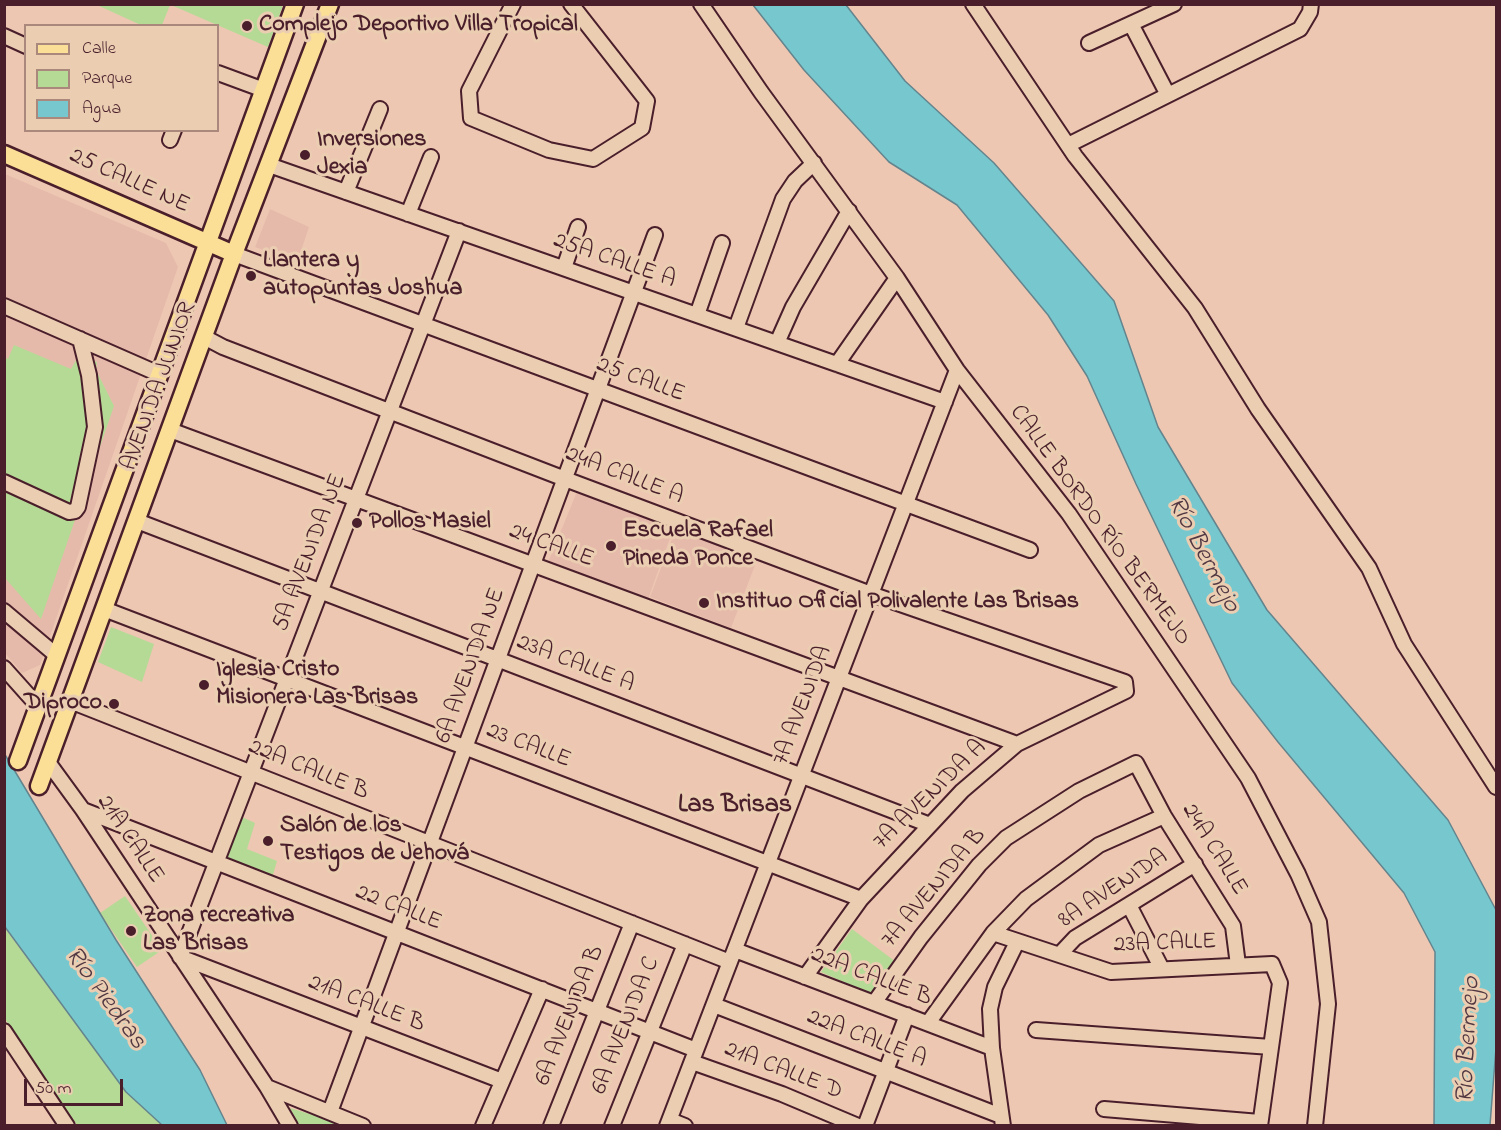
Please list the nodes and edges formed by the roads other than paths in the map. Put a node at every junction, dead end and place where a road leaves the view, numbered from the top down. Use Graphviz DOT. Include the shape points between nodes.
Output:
graph roads {
  1 [pos="295,4"];
  2 [pos="330,4"];
  3 [pos="513,4"];
  4 [pos="571,4"];
  5 [pos="701,4"];
  6 [pos="973,4"];
  7 [pos="1174,4"];
  8 [pos="1311,4"];
  9 [pos="1131,24"];
  10 [pos="4,36"];
  11 [pos="1089,43"];
  12 [pos="24,45"];
  13 [pos="219,73"];
  14 [pos="264,90"];
  15 [pos="1168,95"];
  16 [pos="380,109"];
  17 [pos="1068,145"];
  18 [pos="4,154"];
  19 [pos="431,157"];
  20 [pos="814,163"];
  21 [pos="268,165"];
  22 [pos="346,192"];
  23 [pos="849,211"];
  24 [pos="408,214"];
  25 [pos="578,227"];
  26 [pos="459,231"];
  27 [pos="656,235"];
  28 [pos="207,242"];
  29 [pos="722,243"];
  30 [pos="234,254"];
  31 [pos="564,268"];
  32 [pos="897,278"];
  33 [pos="634,294"];
  34 [pos="4,306"];
  35 [pos="697,315"];
  36 [pos="423,324"];
  37 [pos="736,328"];
  38 [pos="204,337"];
  39 [pos="80,339"];
  40 [pos="777,343"];
  41 [pos="837,364"];
  42 [pos="957,370"];
  43 [pos="159,374"];
  44 [pos="598,390"];
  45 [pos="945,402"];
  46 [pos="390,410"];
  47 [pos="170,430"];
  48 [pos="565,478"];
  49 [pos="4,482"];
  50 [pos="356,499"];
  51 [pos="906,504"];
  52 [pos="137,521"];
  53 [pos="1029,550"];
  54 [pos="533,565"];
  55 [pos="321,591"];
  56 [pos="871,594"];
  57 [pos="104,609"];
  58 [pos="4,611"];
  59 [pos="57,655"];
  60 [pos="498,659"];
  61 [pos="4,668"];
  62 [pos="839,678"];
  63 [pos="287,679"];
  64 [pos="1126,691"];
  65 [pos="70,700"];
  66 [pos="38,706"];
  67 [pos="1017,744"];
  68 [pos="466,747"];
  69 [pos="18,761"];
  70 [pos="48,762"];
  71 [pos="1136,763"];
  72 [pos="251,772"];
  73 [pos="802,776"];
  74 [pos="39,786"];
  75 [pos="1497,787"];
  76 [pos="83,810"];
  77 [pos="1164,816"];
  78 [pos="930,825"];
  79 [pos="430,843"];
  80 [pos="217,862"];
  81 [pos="768,862"];
  82 [pos="1195,864"];
  83 [pos="861,899"];
  84 [pos="1129,905"];
  85 [pos="632,923"];
  86 [pos="397,933"];
  87 [pos="993,933"];
  88 [pos="1017,942"];
  89 [pos="685,944"];
  90 [pos="1059,955"];
  91 [pos="732,956"];
  92 [pos="180,957"];
  93 [pos="1238,965"];
  94 [pos="1162,969"];
  95 [pos="805,977"];
  96 [pos="542,989"];
  97 [pos="874,1003"];
  98 [pos="714,1005"];
  99 [pos="597,1011"];
  100 [pos="906,1015"];
  101 [pos="928,1023"];
  102 [pos="362,1027"];
  103 [pos="1036,1030"];
  104 [pos="4,1031"];
  105 [pos="649,1032"];
  106 [pos="1271,1047"];
  107 [pos="992,1048"];
  108 [pos="694,1056"];
  109 [pos="885,1072"];
  110 [pos="502,1081"];
  111 [pos="267,1087"];
  112 [pos="1104,1109"];
  113 [pos="330,1112"];
  114 [pos="1002,1121"];
  115 [pos="668,1123"];
  116 [pos="1260,1124"];
  117 [pos="67,1125"];
  118 [pos="290,1125"];
  119 [pos="363,1125"];
  120 [pos="483,1125"];
  121 [pos="551,1125"];
  122 [pos="612,1125"];
  123 [pos="686,1125"];
  124 [pos="858,1125"];
  125 [pos="866,1125"];
  126 [pos="1315,1125"];
  1 -- 14 [label="main road, AVENIDA JUNIOR"];
  2 -- 21 [label="main road, AVENIDA JUNIOR"];
  3 -- 4 [label="street" via="469,91 471,118 549,150 593,159 642,128 647,101"];
  5 -- 20 [label="street, CALLE BORDO RÍO BERMEJO"];
  6 -- 17 [label="street"];
  7 -- 9 [label="street"];
  8 -- 15 [label="street" via="1300,29"];
  9 -- 11 [label="street"];
  9 -- 15 [label="street"];
  10 -- 12 [label="street"];
  13 -- 14 [label="street"];
  14 -- 28 [label="main road, AVENIDA JUNIOR"];
  15 -- 17 [label="street"];
  16 -- 22 [label="street"];
  17 -- 75 [label="street" via="1195,308 1257,409 1369,568 1404,644"];
  18 -- 28 [label="main road, 25 CALLE NE"];
  19 -- 24 [label="street"];
  20 -- 23 [label="street, CALLE BORDO RÍO BERMEJO"];
  20 -- 37 [label="street" via="783,199"];
  21 -- 22 [label="street, 25A CALLE A"];
  21 -- 30 [label="main road, AVENIDA JUNIOR"];
  22 -- 24 [label="street, 25A CALLE A"];
  23 -- 32 [label="street, CALLE BORDO RÍO BERMEJO"];
  23 -- 40 [label="street" via="793,307"];
  24 -- 26 [label="street, 25A CALLE A"];
  25 -- 31 [label="street"];
  26 -- 31 [label="street, 25A CALLE A"];
  26 -- 36 [label="street, 5A AVENIDA NE"];
  27 -- 33 [label="street, 6A AVENIDA NE"];
  28 -- 30 [label="main road, 25 CALLE NE"];
  28 -- 43 [label="main road, AVENIDA JUNIOR"];
  29 -- 35 [label="street"];
  30 -- 36 [label="street, 25 CALLE"];
  30 -- 38 [label="main road, AVENIDA JUNIOR"];
  31 -- 33 [label="street, 25A CALLE A"];
  32 -- 41 [label="street"];
  32 -- 42 [label="street, CALLE BORDO RÍO BERMEJO"];
  33 -- 35 [label="street, 25A CALLE A"];
  33 -- 44 [label="street, 6A AVENIDA NE"];
  34 -- 39 [label="street"];
  35 -- 37 [label="street, 25A CALLE A"];
  36 -- 44 [label="street, 25 CALLE"];
  36 -- 46 [label="street, 5A AVENIDA NE"];
  37 -- 40 [label="street, 25A CALLE A"];
  38 -- 46 [label="street, 24A CALLE A"];
  38 -- 47 [label="main road, AVENIDA JUNIOR"];
  39 -- 43 [label="street"];
  39 -- 49 [label="street" via="95,427 78,507 69,512"];
  40 -- 41 [label="street, 25A CALLE A"];
  41 -- 45 [label="street, 25A CALLE A"];
  42 -- 45 [label="street, 7A AVENIDA"];
  42 -- 126 [label="street, CALLE BORDO RÍO BERMEJO" via="1069,514 1242,769 1298,874 1319,922 1328,1004"];
  43 -- 59 [label="main road, AVENIDA JUNIOR"];
  44 -- 48 [label="street, 6A AVENIDA NE"];
  44 -- 51 [label="street, 25 CALLE"];
  45 -- 51 [label="street, 7A AVENIDA"];
  46 -- 48 [label="street, 24A CALLE A"];
  46 -- 50 [label="street, 5A AVENIDA NE"];
  47 -- 50 [label="street, 24 CALLE"];
  47 -- 52 [label="main road, AVENIDA JUNIOR"];
  48 -- 54 [label="street, 6A AVENIDA NE"];
  48 -- 56 [label="street, 24A CALLE A"];
  50 -- 54 [label="street, 24 CALLE"];
  50 -- 55 [label="street, 5A AVENIDA NE"];
  51 -- 53 [label="street, 25 CALLE"];
  51 -- 56 [label="street, 7A AVENIDA"];
  52 -- 55 [label="street, 23A CALLE A"];
  52 -- 57 [label="main road, AVENIDA JUNIOR"];
  54 -- 60 [label="street, 6A AVENIDA NE"];
  54 -- 62 [label="street, 24 CALLE"];
  55 -- 60 [label="street, 23A CALLE A"];
  55 -- 63 [label="street, 5A AVENIDA NE"];
  56 -- 62 [label="street, 7A AVENIDA"];
  56 -- 64 [label="street, 24A CALLE A" via="1125,681"];
  57 -- 63 [label="street, 23 CALLE"];
  57 -- 65 [label="main road, AVENIDA JUNIOR"];
  58 -- 59 [label="street"];
  59 -- 66 [label="main road, AVENIDA JUNIOR"];
  60 -- 68 [label="street, 6A AVENIDA NE"];
  60 -- 73 [label="street, 23A CALLE A"];
  61 -- 66 [label="street"];
  62 -- 67 [label="street, 24 CALLE"];
  62 -- 73 [label="street, 7A AVENIDA"];
  63 -- 68 [label="street, 23 CALLE"];
  63 -- 72 [label="street, 5A AVENIDA NE"];
  64 -- 67 [label="street, 7A AVENIDA A"];
  65 -- 70 [label="main road, AVENIDA JUNIOR"];
  65 -- 72 [label="street, 22A CALLE B"];
  66 -- 69 [label="main road, AVENIDA JUNIOR"];
  67 -- 78 [label="street, 7A AVENIDA A" via="962,791"];
  68 -- 79 [label="street, 6A AVENIDA NE"];
  68 -- 81 [label="street, 23 CALLE"];
  70 -- 74 [label="main road, AVENIDA JUNIOR"];
  70 -- 76 [label="street, 21A CALLE"];
  71 -- 77 [label="street, 24A CALLE"];
  71 -- 97 [label="street, 7A AVENIDA B" via="1079,791 1006,838 928,928"];
  72 -- 79 [label="street, 22A CALLE B"];
  72 -- 80 [label="street, 5A AVENIDA NE"];
  73 -- 78 [label="street, 23A CALLE A"];
  73 -- 81 [label="street, 7A AVENIDA"];
  76 -- 80 [label="street, 22 CALLE"];
  76 -- 92 [label="street, 21A CALLE"];
  77 -- 82 [label="street, 24A CALLE"];
  77 -- 87 [label="street" via="1099,845 1026,899"];
  78 -- 83 [label="street, 7A AVENIDA A"];
  79 -- 85 [label="street, 22A CALLE B"];
  79 -- 86 [label="street, 6A AVENIDA NE"];
  80 -- 86 [label="street, 22 CALLE"];
  80 -- 92 [label="street, 5A AVENIDA NE"];
  81 -- 83 [label="street, 23 CALLE"];
  81 -- 91 [label="street, 7A AVENIDA"];
  82 -- 84 [label="street, 8A AVENIDA"];
  82 -- 93 [label="street, 24A CALLE" via="1233,926"];
  83 -- 95 [label="street, 7A AVENIDA A"];
  84 -- 90 [label="street, 8A AVENIDA" via="1075,938"];
  84 -- 94 [label="street"];
  85 -- 89 [label="street, 22A CALLE B"];
  85 -- 99 [label="street, 6A AVENIDA B"];
  86 -- 96 [label="street, 22 CALLE"];
  86 -- 102 [label="street, 6A AVENIDA NE"];
  87 -- 88 [label="street, 23A CALLE"];
  87 -- 101 [label="street"];
  88 -- 90 [label="street, 23A CALLE"];
  88 -- 107 [label="street" via="995,987 990,1009"];
  89 -- 91 [label="street, 22A CALLE B"];
  89 -- 105 [label="street, 6A AVENIDA C"];
  90 -- 94 [label="street, 23A CALLE" via="1111,972"];
  91 -- 95 [label="street, 22A CALLE B"];
  91 -- 98 [label="street, 7A AVENIDA"];
  92 -- 102 [label="street, 21A CALLE B"];
  92 -- 111 [label="street, 21A CALLE"];
  93 -- 94 [label="street, 23A CALLE"];
  93 -- 106 [label="street, 23A CALLE" via="1272,964 1280,983"];
  95 -- 97 [label="street, 22A CALLE B"];
  96 -- 99 [label="street, 22 CALLE"];
  96 -- 110 [label="street"];
  97 -- 100 [label="street, 22A CALLE B"];
  98 -- 108 [label="street, 7A AVENIDA"];
  98 -- 109 [label="street, 22A CALLE A"];
  99 -- 105 [label="street, 22 CALLE"];
  99 -- 121 [label="street, 6A AVENIDA B"];
  100 -- 101 [label="street, 22A CALLE B"];
  100 -- 109 [label="street"];
  101 -- 107 [label="street, 22A CALLE B"];
  102 -- 110 [label="street, 21A CALLE B"];
  102 -- 113 [label="street, 6A AVENIDA NE"];
  103 -- 106 [label="street"];
  104 -- 117 [label="street"];
  105 -- 108 [label="street, 22 CALLE"];
  105 -- 122 [label="street, 6A AVENIDA C"];
  106 -- 116 [label="street"];
  107 -- 114 [label="street"];
  108 -- 115 [label="street, 7A AVENIDA"];
  108 -- 124 [label="street, 21A CALLE D"];
  109 -- 114 [label="street, 22A CALLE A"];
  109 -- 125 [label="street"];
  110 -- 120 [label="street"];
  111 -- 113 [label="street"];
  111 -- 118 [label="street, 21A CALLE"];
  112 -- 116 [label="street"];
  113 -- 119 [label="street"];
  115 -- 123 [label="street"];
}
